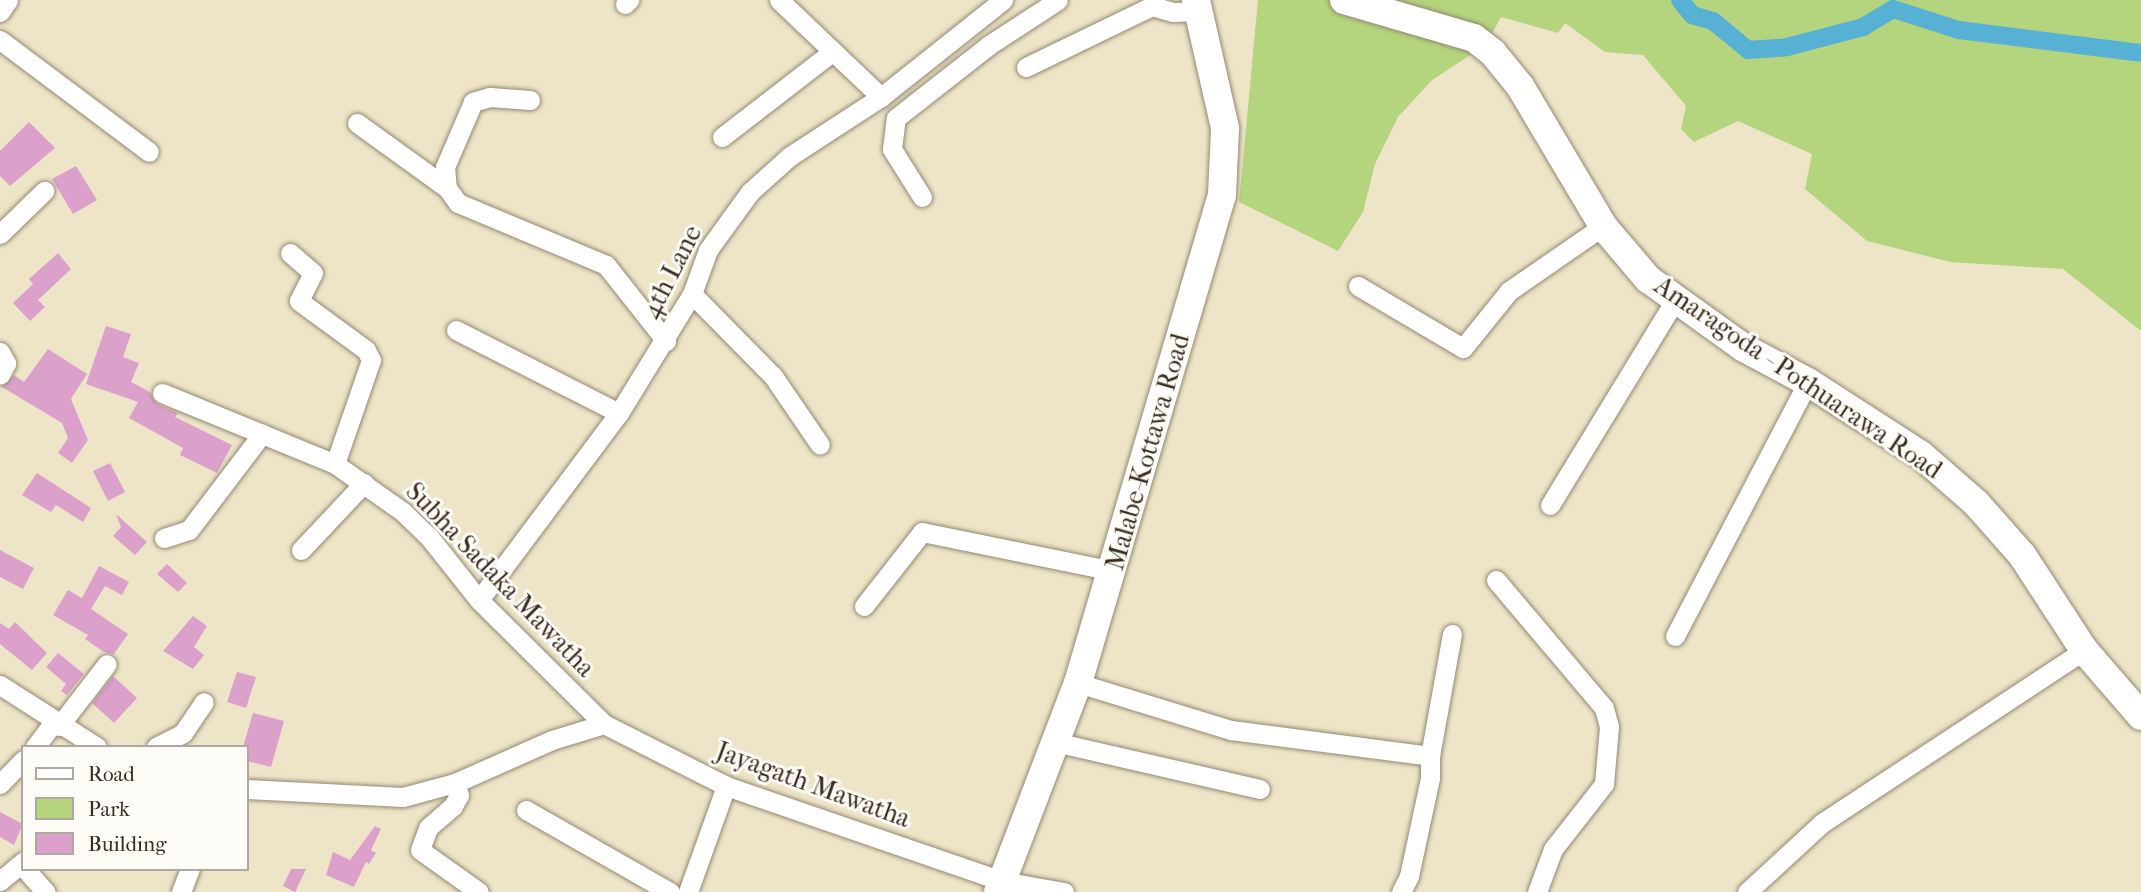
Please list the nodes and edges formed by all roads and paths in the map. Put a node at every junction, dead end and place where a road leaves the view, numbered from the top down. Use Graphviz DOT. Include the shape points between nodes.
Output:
graph roads {
  1 [pos="8,0"];
  2 [pos="779,0"];
  3 [pos="1003,0"];
  4 [pos="1058,0"];
  5 [pos="1344,0"];
  6 [pos="1197,5"];
  7 [pos="0,12"];
  8 [pos="0,40"];
  9 [pos="832,52"];
  10 [pos="1026,67"];
  11 [pos="881,97"];
  12 [pos="530,100"];
  13 [pos="357,123"];
  14 [pos="722,136"];
  15 [pos="149,152"];
  16 [pos="447,188"];
  17 [pos="44,191"];
  18 [pos="922,197"];
  19 [pos="1603,226"];
  20 [pos="0,234"];
  21 [pos="290,253"];
  22 [pos="1358,286"];
  23 [pos="692,295"];
  24 [pos="1675,300"];
  25 [pos="456,330"];
  26 [pos="666,341"];
  27 [pos="0,352"];
  28 [pos="0,375"];
  29 [pos="1808,382"];
  30 [pos="162,393"];
  31 [pos="619,413"];
  32 [pos="262,434"];
  33 [pos="820,445"];
  34 [pos="335,464"];
  35 [pos="364,483"];
  36 [pos="1550,505"];
  37 [pos="164,538"];
  38 [pos="301,550"];
  39 [pos="1114,571"];
  40 [pos="1496,580"];
  41 [pos="479,600"];
  42 [pos="864,606"];
  43 [pos="1452,634"];
  44 [pos="1675,636"];
  45 [pos="2084,650"];
  46 [pos="107,664"];
  47 [pos="1078,683"];
  48 [pos="0,685"];
  49 [pos="204,702"];
  50 [pos="2141,716"];
  51 [pos="56,724"];
  52 [pos="604,724"];
  53 [pos="1059,743"];
  54 [pos="37,745"];
  55 [pos="93,745"];
  56 [pos="160,745"];
  57 [pos="1430,755"];
  58 [pos="21,762"];
  59 [pos="455,783"];
  60 [pos="0,785"];
  61 [pos="726,786"];
  62 [pos="248,789"];
  63 [pos="1260,789"];
  64 [pos="526,810"];
  65 [pos="21,866"];
  66 [pos="28,871"];
  67 [pos="189,871"];
  68 [pos="0,881"];
  69 [pos="1000,886"];
  70 [pos="46,892"];
  71 [pos="181,892"];
  72 [pos="479,892"];
  73 [pos="670,892"];
  74 [pos="688,892"];
  75 [pos="1064,892"];
  76 [pos="1401,892"];
  77 [pos="1537,892"];
  78 [pos="1746,892"];
  1 -- 7 [label="street"];
  2 -- 9 [label="street"];
  3 -- 11 [label="street, 4th Lane"];
  4 -- 18 [label="street" via="989,45 897,118 892,149"];
  5 -- 19 [label="street, Amaragoda - Pothuarawa Road" via="1474,38 1493,53 1520,86"];
  6 -- 10 [label="street" via="1172,12 1152,6"];
  6 -- 39 [label="street, Malabe-Kottawa Road" via="1225,128 1222,195"];
  8 -- 15 [label="street"];
  9 -- 11 [label="street"];
  9 -- 14 [label="street"];
  11 -- 23 [label="street, 4th Lane" via="790,156 750,192 708,250"];
  12 -- 16 [label="street" via="490,97 473,102 445,167"];
  13 -- 16 [label="street"];
  16 -- 26 [label="street" via="458,204 606,265"];
  17 -- 20 [label="street"];
  19 -- 22 [label="street" via="1509,291 1463,348"];
  19 -- 24 [label="street, Amaragoda - Pothuarawa Road" via="1648,279"];
  21 -- 34 [label="street" via="313,273 299,301 366,350 371,360"];
  23 -- 26 [label="street, 4th Lane"];
  23 -- 33 [label="street" via="773,376"];
  24 -- 29 [label="street, Amaragoda - Pothuarawa Road" via="1744,348"];
  24 -- 36 [label="street"];
  25 -- 31 [label="street"];
  26 -- 31 [label="street, 4th Lane"];
  27 -- 28 [label="street" via="6,363"];
  29 -- 44 [label="street"];
  29 -- 45 [label="street, Amaragoda - Pothuarawa Road" via="1921,454 1976,503 2022,555"];
  30 -- 32 [label="street, Subha Sadaka Mawatha"];
  31 -- 41 [label="street, 4th Lane"];
  32 -- 34 [label="street, Subha Sadaka Mawatha"];
  32 -- 37 [label="street" via="189,530"];
  34 -- 35 [label="street, Subha Sadaka Mawatha"];
  35 -- 38 [label="street"];
  35 -- 41 [label="street, Subha Sadaka Mawatha" via="429,537"];
  39 -- 42 [label="street" via="922,532"];
  39 -- 47 [label="street, Malabe-Kottawa Road"];
  40 -- 77 [label="street" via="1604,708 1609,727 1604,784 1553,849"];
  41 -- 52 [label="street, Subha Sadaka Mawatha"];
  43 -- 57 [label="street"];
  45 -- 50 [label="street, Amaragoda - Pothuarawa Road"];
  45 -- 78 [label="street" via="1822,823"];
  46 -- 51 [label="street"];
  47 -- 53 [label="street, Malabe-Kottawa Road"];
  47 -- 57 [label="street" via="1231,730"];
  48 -- 51 [label="street"];
  49 -- 56 [label="street" via="183,733"];
  51 -- 54 [label="street"];
  51 -- 55 [label="street"];
  52 -- 59 [label="street" via="552,740"];
  52 -- 61 [label="street, Jayagath Mawatha"];
  53 -- 63 [label="street"];
  53 -- 69 [label="street, Malabe-Kottawa Road"];
  57 -- 76 [label="street" via="1430,778 1409,876"];
  58 -- 60 [label="street"];
  59 -- 62 [label="street" via="403,797"];
  59 -- 72 [label="street" via="459,795 428,828 420,850"];
  61 -- 69 [label="street, Jayagath Mawatha"];
  61 -- 74 [label="street"];
  64 -- 73 [label="street"];
  65 -- 68 [label="street"];
  66 -- 70 [label="street"];
  67 -- 71 [label="street"];
  69 -- 75 [label="street, Jayagath Mawatha"];
}
